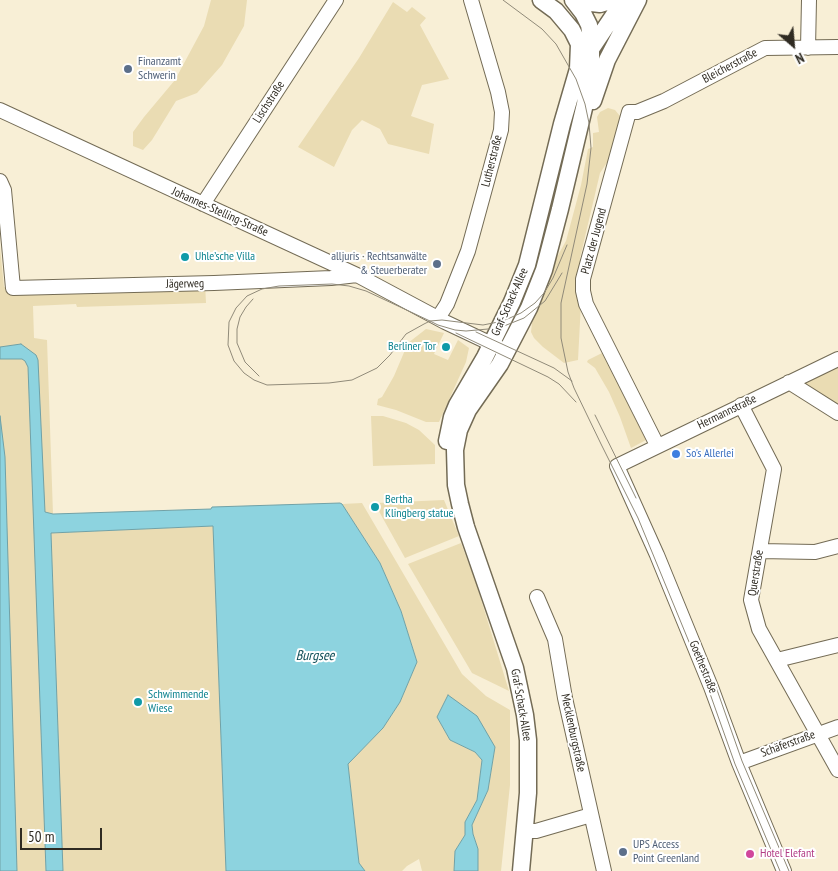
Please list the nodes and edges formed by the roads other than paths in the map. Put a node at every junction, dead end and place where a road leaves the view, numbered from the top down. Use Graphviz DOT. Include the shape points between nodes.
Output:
graph roads {
  1 [pos="336,0"];
  2 [pos="471,0"];
  3 [pos="541,0"];
  4 [pos="574,0"];
  5 [pos="612,0"];
  6 [pos="638,0"];
  7 [pos="809,0"];
  8 [pos="627,7"];
  9 [pos="556,11"];
  10 [pos="589,25"];
  11 [pos="605,29"];
  12 [pos="838,47"];
  13 [pos="808,48"];
  14 [pos="585,58"];
  15 [pos="596,93"];
  16 [pos="0,110"];
  17 [pos="629,112"];
  18 [pos="576,143"];
  19 [pos="0,181"];
  20 [pos="203,204"];
  21 [pos="357,275"];
  22 [pos="438,318"];
  23 [pos="491,344"];
  24 [pos="507,351"];
  25 [pos="838,359"];
  26 [pos="789,382"];
  27 [pos="741,405"];
  28 [pos="838,413"];
  29 [pos="657,445"];
  30 [pos="616,466"];
  31 [pos="466,527"];
  32 [pos="838,546"];
  33 [pos="760,551"];
  34 [pos="537,597"];
  35 [pos="838,645"];
  36 [pos="777,660"];
  37 [pos="838,727"];
  38 [pos="819,733"];
  39 [pos="739,763"];
  40 [pos="838,770"];
  41 [pos="591,815"];
  42 [pos="526,831"];
  43 [pos="521,871"];
  44 [pos="604,871"];
  45 [pos="784,871"];
  1 -- 20 [label="street, Lischstraße"];
  2 -- 22 [label="street, Lutherstraße" via="498,92 501,130 474,232 447,304"];
  3 -- 9 [label="street"];
  4 -- 5 [label="street" via="600,4"];
  4 -- 10 [label="street, Graf-Schack-Allee"];
  6 -- 8 [label="street, Graf-Schack-Allee"];
  7 -- 13 [label="street"];
  8 -- 11 [label="street" via="615,26"];
  8 -- 15 [label="street, Graf-Schack-Allee"];
  9 -- 10 [label="street"];
  9 -- 14 [label="street" via="572,30"];
  10 -- 11 [label="street"];
  10 -- 14 [label="street, Graf-Schack-Allee"];
  11 -- 14 [label="street"];
  11 -- 15 [label="street, Graf-Schack-Allee"];
  12 -- 13 [label="street, Bleicherstraße"];
  13 -- 17 [label="street, Bleicherstraße" via="765,48 664,101"];
  14 -- 15 [label="street"];
  14 -- 18 [label="street, Graf-Schack-Allee"];
  14 -- 23 [label="street, Graf-Schack-Allee" via="562,124 527,265"];
  15 -- 18 [label="street, Graf-Schack-Allee"];
  16 -- 20 [label="street, Johannes-Stelling-Straße"];
  17 -- 29 [label="street, Platz der Jugend" via="583,279 583,292 586,304"];
  18 -- 24 [label="street, Graf-Schack-Allee" via="544,270"];
  19 -- 21 [label="street, Jägerweg" via="4,190 13,288 214,283"];
  20 -- 21 [label="street, Johannes-Stelling-Straße"];
  21 -- 22 [label="street, Johannes-Stelling-Straße"];
  22 -- 23 [label="street"];
  23 -- 24 [label="street"];
  23 -- 31 [label="street, Graf-Schack-Allee" via="457,405 448,434 449,483"];
  24 -- 31 [label="street, Graf-Schack-Allee" via="468,410 454,450 456,485"];
  25 -- 26 [label="street, Hermannstraße"];
  26 -- 27 [label="street, Hermannstraße"];
  26 -- 28 [label="street"];
  27 -- 29 [label="street, Hermannstraße"];
  27 -- 33 [label="street, Querstraße" via="774,469"];
  29 -- 30 [label="street, Hermannstraße"];
  30 -- 39 [label="street, Goethestraße" via="660,562"];
  31 -- 42 [label="street, Graf-Schack-Allee" via="504,632 521,695 528,740"];
  32 -- 33 [label="street" via="815,552"];
  33 -- 36 [label="street, Querstraße" via="751,600 759,629"];
  34 -- 41 [label="street, Mecklenburgstraße" via="554,639"];
  35 -- 36 [label="street"];
  36 -- 38 [label="street, Querstraße"];
  37 -- 38 [label="street, Schäferstraße"];
  38 -- 39 [label="street, Schäferstraße"];
  38 -- 40 [label="street, Querstraße"];
  39 -- 45 [label="street, Goethestraße"];
  41 -- 42 [label="street"];
  41 -- 44 [label="street, Mecklenburgstraße"];
  42 -- 43 [label="street, Graf-Schack-Allee"];
}
